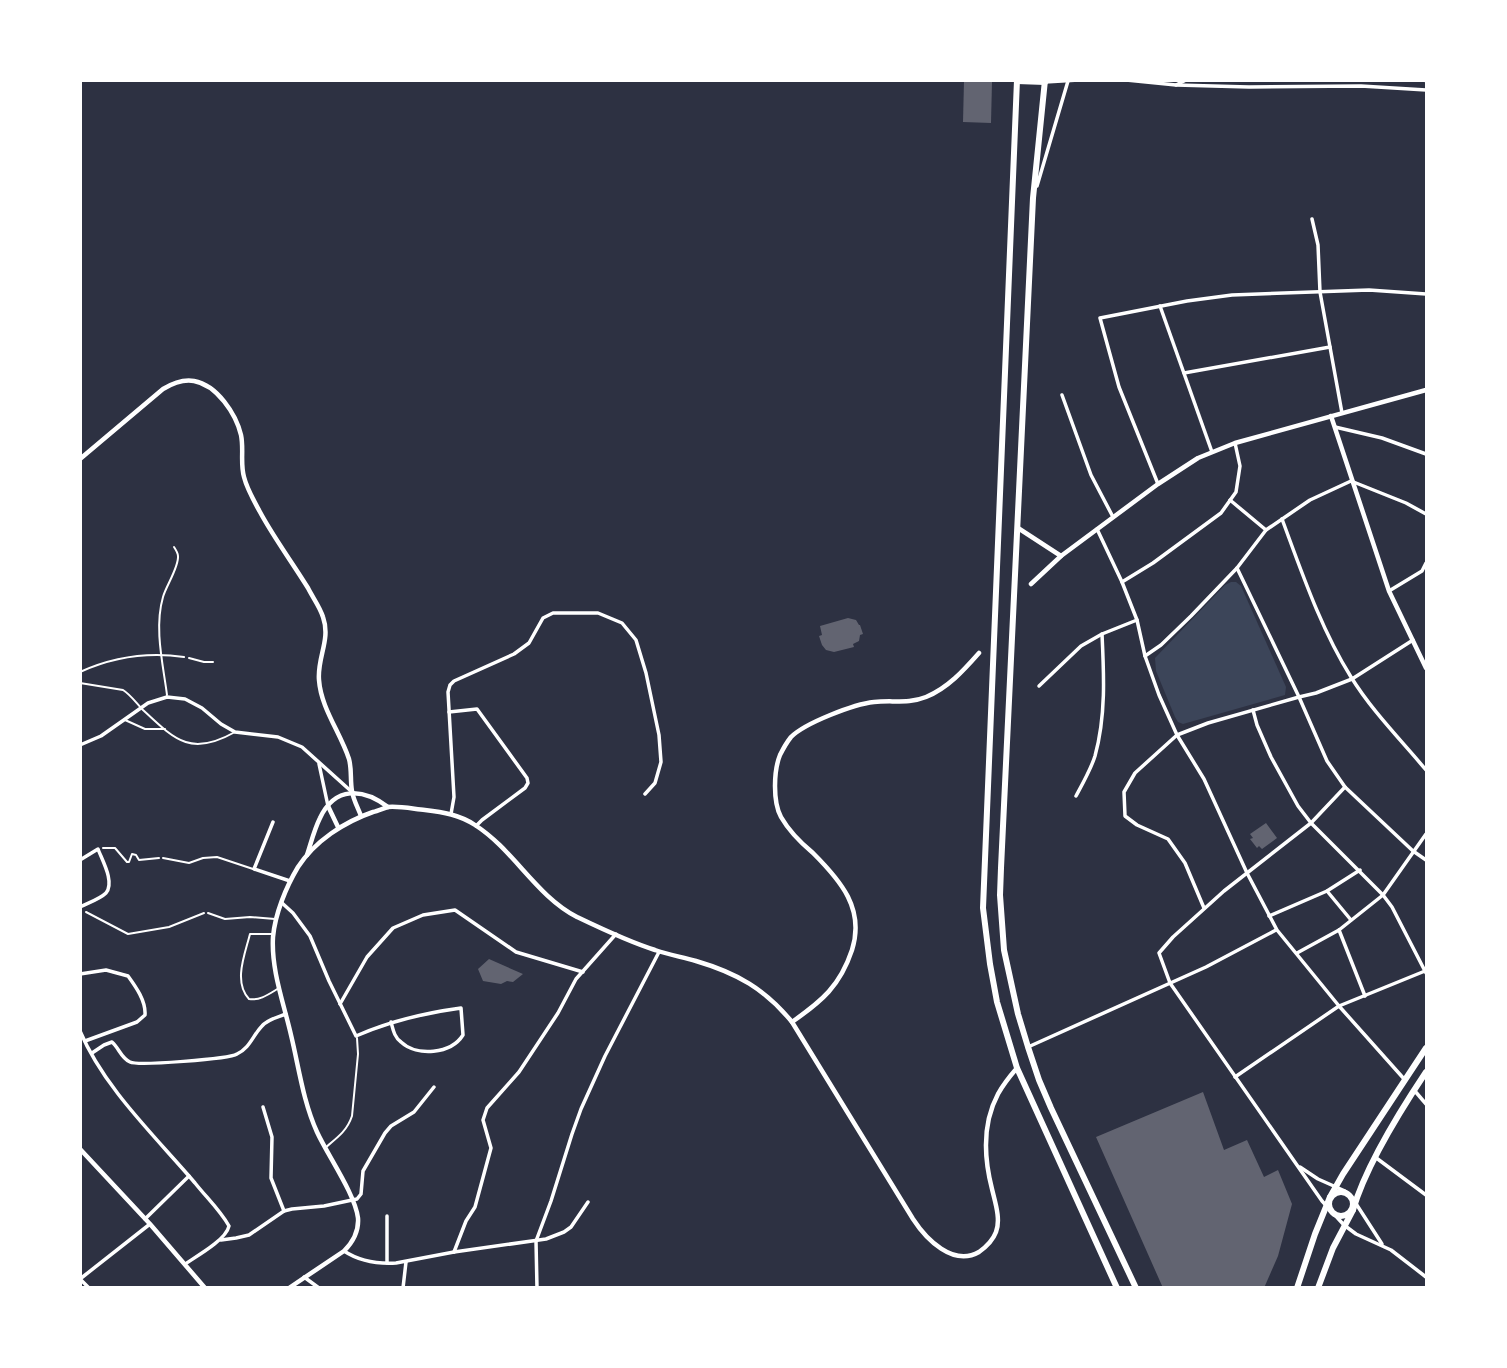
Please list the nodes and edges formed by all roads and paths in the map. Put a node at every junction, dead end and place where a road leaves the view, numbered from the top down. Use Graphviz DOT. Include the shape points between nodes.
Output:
graph roads {
  1 [pos="1079,80"];
  2 [pos="1126,80"];
  3 [pos="1186,80"];
  4 [pos="1017,81"];
  5 [pos="1045,81"];
  6 [pos="1068,81"];
  7 [pos="1140,81"];
  8 [pos="1176,85"];
  9 [pos="1426,90"];
  10 [pos="1033,198"];
  11 [pos="1312,219"];
  12 [pos="1320,292"];
  13 [pos="1426,294"];
  14 [pos="1160,306"];
  15 [pos="1330,347"];
  16 [pos="1184,373"];
  17 [pos="1426,390"];
  18 [pos="1062,395"];
  19 [pos="1342,413"];
  20 [pos="1331,416"];
  21 [pos="1334,427"];
  22 [pos="1235,443"];
  23 [pos="1212,452"];
  24 [pos="1426,454"];
  25 [pos="80,459"];
  26 [pos="1351,481"];
  27 [pos="1158,484"];
  28 [pos="1230,500"];
  29 [pos="1426,514"];
  30 [pos="1113,517"];
  31 [pos="1282,519"];
  32 [pos="1018,527"];
  33 [pos="1097,529"];
  34 [pos="1266,530"];
  35 [pos="174,547"];
  36 [pos="1060,556"];
  37 [pos="1426,563"];
  38 [pos="1237,568"];
  39 [pos="1122,582"];
  40 [pos="1031,584"];
  41 [pos="1389,591"];
  42 [pos="1136,620"];
  43 [pos="1102,634"];
  44 [pos="1413,640"];
  45 [pos="979,653"];
  46 [pos="162,654"];
  47 [pos="1145,656"];
  48 [pos="184,657"];
  49 [pos="213,662"];
  50 [pos="1426,668"];
  51 [pos="80,672"];
  52 [pos="1352,679"];
  53 [pos="80,683"];
  54 [pos="1040,685"];
  55 [pos="1299,696"];
  56 [pos="167,697"];
  57 [pos="140,708"];
  58 [pos="1253,710"];
  59 [pos="449,712"];
  60 [pos="124,719"];
  61 [pos="165,729"];
  62 [pos="235,732"];
  63 [pos="1177,735"];
  64 [pos="80,745"];
  65 [pos="319,762"];
  66 [pos="1426,770"];
  67 [pos="1345,787"];
  68 [pos="352,792"];
  69 [pos="645,794"];
  70 [pos="1076,796"];
  71 [pos="328,806"];
  72 [pos="388,807"];
  73 [pos="451,814"];
  74 [pos="362,816"];
  75 [pos="273,822"];
  76 [pos="1311,822"];
  77 [pos="476,826"];
  78 [pos="338,827"];
  79 [pos="1426,834"];
  80 [pos="98,849"];
  81 [pos="1413,851"];
  82 [pos="307,855"];
  83 [pos="163,858"];
  84 [pos="80,860"];
  85 [pos="1426,860"];
  86 [pos="254,869"];
  87 [pos="1360,870"];
  88 [pos="1247,873"];
  89 [pos="290,881"];
  90 [pos="1327,891"];
  91 [pos="1383,895"];
  92 [pos="282,903"];
  93 [pos="80,908"];
  94 [pos="1204,908"];
  95 [pos="208,913"];
  96 [pos="1269,916"];
  97 [pos="276,919"];
  98 [pos="1351,920"];
  99 [pos="1277,930"];
  100 [pos="1339,930"];
  101 [pos="273,934"];
  102 [pos="616,934"];
  103 [pos="659,951"];
  104 [pos="1297,953"];
  105 [pos="583,972"];
  106 [pos="1426,972"];
  107 [pos="80,974"];
  108 [pos="1170,983"];
  109 [pos="280,987"];
  110 [pos="1365,996"];
  111 [pos="340,1004"];
  112 [pos="1339,1006"];
  113 [pos="286,1014"];
  114 [pos="391,1022"];
  115 [pos="792,1022"];
  116 [pos="80,1031"];
  117 [pos="356,1036"];
  118 [pos="85,1041"];
  119 [pos="1028,1047"];
  120 [pos="1426,1048"];
  121 [pos="91,1054"];
  122 [pos="1017,1068"];
  123 [pos="1426,1072"];
  124 [pos="1235,1077"];
  125 [pos="1405,1080"];
  126 [pos="434,1087"];
  127 [pos="1414,1090"];
  128 [pos="1426,1104"];
  129 [pos="263,1107"];
  130 [pos="325,1148"];
  131 [pos="80,1149"];
  132 [pos="1375,1157"];
  133 [pos="1299,1166"];
  134 [pos="189,1176"];
  135 [pos="1335,1188"];
  136 [pos="1345,1191"];
  137 [pos="1426,1195"];
  138 [pos="1331,1197"];
  139 [pos="352,1201"];
  140 [pos="587,1202"];
  141 [pos="1354,1204"];
  142 [pos="1329,1208"];
  143 [pos="284,1211"];
  144 [pos="387,1216"];
  145 [pos="145,1219"];
  146 [pos="150,1224"];
  147 [pos="1344,1225"];
  148 [pos="219,1240"];
  149 [pos="536,1241"];
  150 [pos="1383,1246"];
  151 [pos="344,1251"];
  152 [pos="454,1252"];
  153 [pos="406,1262"];
  154 [pos="387,1263"];
  155 [pos="186,1264"];
  156 [pos="304,1277"];
  157 [pos="1426,1277"];
  158 [pos="81,1279"];
  159 [pos="89,1287"];
  160 [pos="205,1287"];
  161 [pos="289,1287"];
  162 [pos="319,1287"];
  163 [pos="403,1287"];
  164 [pos="537,1287"];
  165 [pos="1116,1287"];
  166 [pos="1136,1287"];
  167 [pos="1297,1287"];
  168 [pos="1318,1287"];
  1 -- 6 [label="street"];
  2 -- 7 [label="street"];
  3 -- 8 [label="street"];
  4 -- 5 [label="main road"];
  4 -- 122 [label="main road" via="983,908 997,1002"];
  5 -- 6 [label="street"];
  5 -- 10 [label="main road"];
  6 -- 10 [label="street"];
  7 -- 8 [label="street"];
  8 -- 9 [label="street"];
  10 -- 32 [label="main road"];
  11 -- 12 [label="street"];
  12 -- 13 [label="street"];
  12 -- 14 [label="street" via="1212,297"];
  12 -- 15 [label="street"];
  14 -- 16 [label="street"];
  14 -- 27 [label="street" via="1100,318 1119,387"];
  15 -- 16 [label="street"];
  15 -- 19 [label="street"];
  16 -- 23 [label="street"];
  17 -- 19 [label="street"];
  18 -- 30 [label="street" via="1091,475"];
  19 -- 20 [label="street"];
  20 -- 21 [label="street"];
  20 -- 22 [label="street"];
  21 -- 24 [label="street"];
  21 -- 26 [label="street"];
  22 -- 23 [label="street"];
  22 -- 28 [label="street" via="1240,466"];
  23 -- 27 [label="street"];
  25 -- 68 [label="street" via="172,384 195,381 226,404 240,434 248,488 326,626 319,665 321,693 350,762"];
  26 -- 29 [label="street"];
  26 -- 31 [label="street"];
  26 -- 41 [label="street"];
  27 -- 30 [label="street"];
  28 -- 34 [label="street"];
  28 -- 39 [label="street" via="1222,513"];
  30 -- 33 [label="street"];
  31 -- 34 [label="street"];
  31 -- 52 [label="street" via="1329,636"];
  32 -- 36 [label="street"];
  32 -- 119 [label="main road" via="1000,895 1009,979"];
  33 -- 36 [label="street"];
  33 -- 39 [label="street"];
  34 -- 38 [label="street"];
  35 -- 46 [label="lane" via="178,561 160,614"];
  36 -- 40 [label="street"];
  37 -- 41 [label="street" via="1422,571"];
  38 -- 47 [label="street"];
  38 -- 55 [label="street"];
  39 -- 42 [label="street"];
  41 -- 44 [label="street"];
  42 -- 43 [label="street"];
  42 -- 47 [label="street"];
  43 -- 54 [label="street" via="1081,646"];
  43 -- 70 [label="street" via="1101,732"];
  44 -- 50 [label="street"];
  44 -- 52 [label="street"];
  45 -- 115 [label="street" via="935,692 913,701 854,706 801,729 784,747 776,769 778,811 843,888 856,918 856,933 840,978 822,1000"];
  46 -- 48 [label="lane"];
  46 -- 51 [label="lane" via="129,657"];
  46 -- 56 [label="lane"];
  47 -- 63 [label="street"];
  48 -- 49 [label="path"];
  52 -- 55 [label="street"];
  52 -- 66 [label="street"];
  53 -- 57 [label="lane" via="123,690"];
  55 -- 58 [label="street"];
  55 -- 67 [label="street"];
  56 -- 57 [label="street"];
  56 -- 62 [label="street" via="185,699"];
  57 -- 60 [label="street"];
  57 -- 61 [label="lane"];
  58 -- 63 [label="street"];
  58 -- 76 [label="street" via="1271,757"];
  59 -- 69 [label="street" via="450,685 514,654 529,643 543,618 553,613 598,614 622,623 636,640 659,735 662,762 655,783"];
  59 -- 73 [label="street"];
  59 -- 77 [label="street" via="477,709 527,778 525,788"];
  60 -- 61 [label="lane" via="145,729"];
  60 -- 64 [label="street"];
  61 -- 62 [label="lane" via="192,744 214,742"];
  62 -- 65 [label="street" via="292,741"];
  63 -- 88 [label="street" via="1204,779"];
  63 -- 94 [label="street" via="1135,773 1124,792 1125,816 1168,839 1185,863"];
  65 -- 68 [label="street"];
  65 -- 71 [label="street"];
  67 -- 76 [label="street"];
  67 -- 81 [label="street"];
  68 -- 71 [label="street"];
  68 -- 72 [label="street"];
  68 -- 74 [label="street"];
  71 -- 78 [label="street"];
  71 -- 82 [label="street"];
  72 -- 73 [label="street"];
  72 -- 74 [label="street"];
  73 -- 77 [label="street"];
  74 -- 78 [label="street"];
  75 -- 86 [label="street"];
  76 -- 87 [label="street"];
  76 -- 88 [label="street"];
  77 -- 102 [label="street" via="564,909"];
  78 -- 82 [label="street"];
  79 -- 81 [label="street"];
  80 -- 83 [label="path" via="115,848 127,862 132,854 139,860"];
  80 -- 84 [label="street"];
  80 -- 93 [label="street" via="109,886 107,892"];
  81 -- 85 [label="street"];
  81 -- 91 [label="street"];
  82 -- 89 [label="street"];
  83 -- 86 [label="lane" via="189,863 217,857"];
  86 -- 89 [label="street"];
  87 -- 90 [label="street"];
  87 -- 91 [label="street"];
  88 -- 94 [label="street"];
  88 -- 96 [label="street"];
  89 -- 92 [label="street"];
  90 -- 96 [label="street"];
  90 -- 98 [label="street"];
  91 -- 98 [label="street"];
  91 -- 106 [label="street"];
  92 -- 97 [label="street"];
  92 -- 111 [label="street" via="310,936"];
  93 -- 95 [label="path" via="128,934 169,927"];
  94 -- 108 [label="street" via="1159,953"];
  95 -- 97 [label="lane" via="225,919"];
  96 -- 99 [label="street"];
  97 -- 101 [label="street"];
  98 -- 100 [label="street"];
  99 -- 104 [label="street"];
  99 -- 108 [label="street"];
  100 -- 104 [label="street"];
  100 -- 110 [label="street"];
  101 -- 109 [label="street"];
  101 -- 109 [label="lane" via="250,934 240,980 249,999 265,997"];
  102 -- 103 [label="street"];
  102 -- 105 [label="street"];
  103 -- 115 [label="street" via="746,981"];
  103 -- 149 [label="street" via="594,1079"];
  104 -- 112 [label="street"];
  105 -- 111 [label="street" via="516,952 456,910 423,915 393,928 367,957"];
  105 -- 152 [label="street" via="519,1072 487,1108 483,1120 491,1148 475,1207"];
  106 -- 110 [label="street"];
  107 -- 118 [label="street" via="106,971 128,976 146,1010 137,1022"];
  108 -- 119 [label="street"];
  108 -- 124 [label="street"];
  109 -- 113 [label="street"];
  110 -- 112 [label="street"];
  111 -- 117 [label="street"];
  112 -- 124 [label="street"];
  112 -- 125 [label="street"];
  113 -- 121 [label="street" via="262,1025 243,1051 229,1057 136,1064 124,1058 112,1042"];
  113 -- 130 [label="street" via="305,1101"];
  114 -- 114 [label="street" via="461,1008 463,1035 454,1045 428,1052 402,1044"];
  114 -- 117 [label="street"];
  115 -- 122 [label="street" via="912,1219 931,1241 953,1255 982,1250 996,1231 986,1136 996,1097"];
  116 -- 118 [label="street"];
  117 -- 130 [label="lane" via="352,1116 343,1133"];
  118 -- 121 [label="street"];
  119 -- 166 [label="main road" via="1051,1108"];
  120 -- 125 [label="main road"];
  121 -- 134 [label="street"];
  122 -- 165 [label="main road"];
  123 -- 127 [label="main road"];
  124 -- 133 [label="street"];
  125 -- 135 [label="main road"];
  126 -- 139 [label="street" via="414,1112 385,1133 363,1171 361,1194"];
  127 -- 128 [label="street"];
  127 -- 132 [label="main road"];
  129 -- 143 [label="street" via="272,1137 271,1178"];
  130 -- 139 [label="street"];
  131 -- 145 [label="street"];
  132 -- 137 [label="street"];
  132 -- 141 [label="main road"];
  133 -- 135 [label="street"];
  133 -- 142 [label="street"];
  134 -- 145 [label="street"];
  134 -- 148 [label="street" via="229,1226"];
  135 -- 136 [label="street"];
  135 -- 138 [label="main road"];
  136 -- 138 [label="main road"];
  136 -- 141 [label="main road"];
  138 -- 142 [label="main road"];
  139 -- 143 [label="street"];
  139 -- 151 [label="street" via="357,1230"];
  140 -- 149 [label="street" via="564,1232"];
  141 -- 142 [label="main road" via="1345,1216"];
  141 -- 147 [label="main road"];
  141 -- 150 [label="street"];
  142 -- 147 [label="street"];
  142 -- 167 [label="main road"];
  143 -- 148 [label="street" via="249,1235"];
  144 -- 154 [label="street"];
  145 -- 146 [label="street"];
  146 -- 155 [label="street"];
  146 -- 158 [label="street"];
  147 -- 150 [label="street"];
  147 -- 168 [label="main road"];
  148 -- 155 [label="street"];
  149 -- 152 [label="street"];
  149 -- 164 [label="street"];
  150 -- 157 [label="street"];
  151 -- 154 [label="street" via="359,1259"];
  151 -- 156 [label="street"];
  152 -- 153 [label="street"];
  153 -- 154 [label="street"];
  153 -- 163 [label="street"];
  155 -- 160 [label="street"];
  156 -- 161 [label="street"];
  156 -- 162 [label="street"];
  158 -- 159 [label="street"];
}
